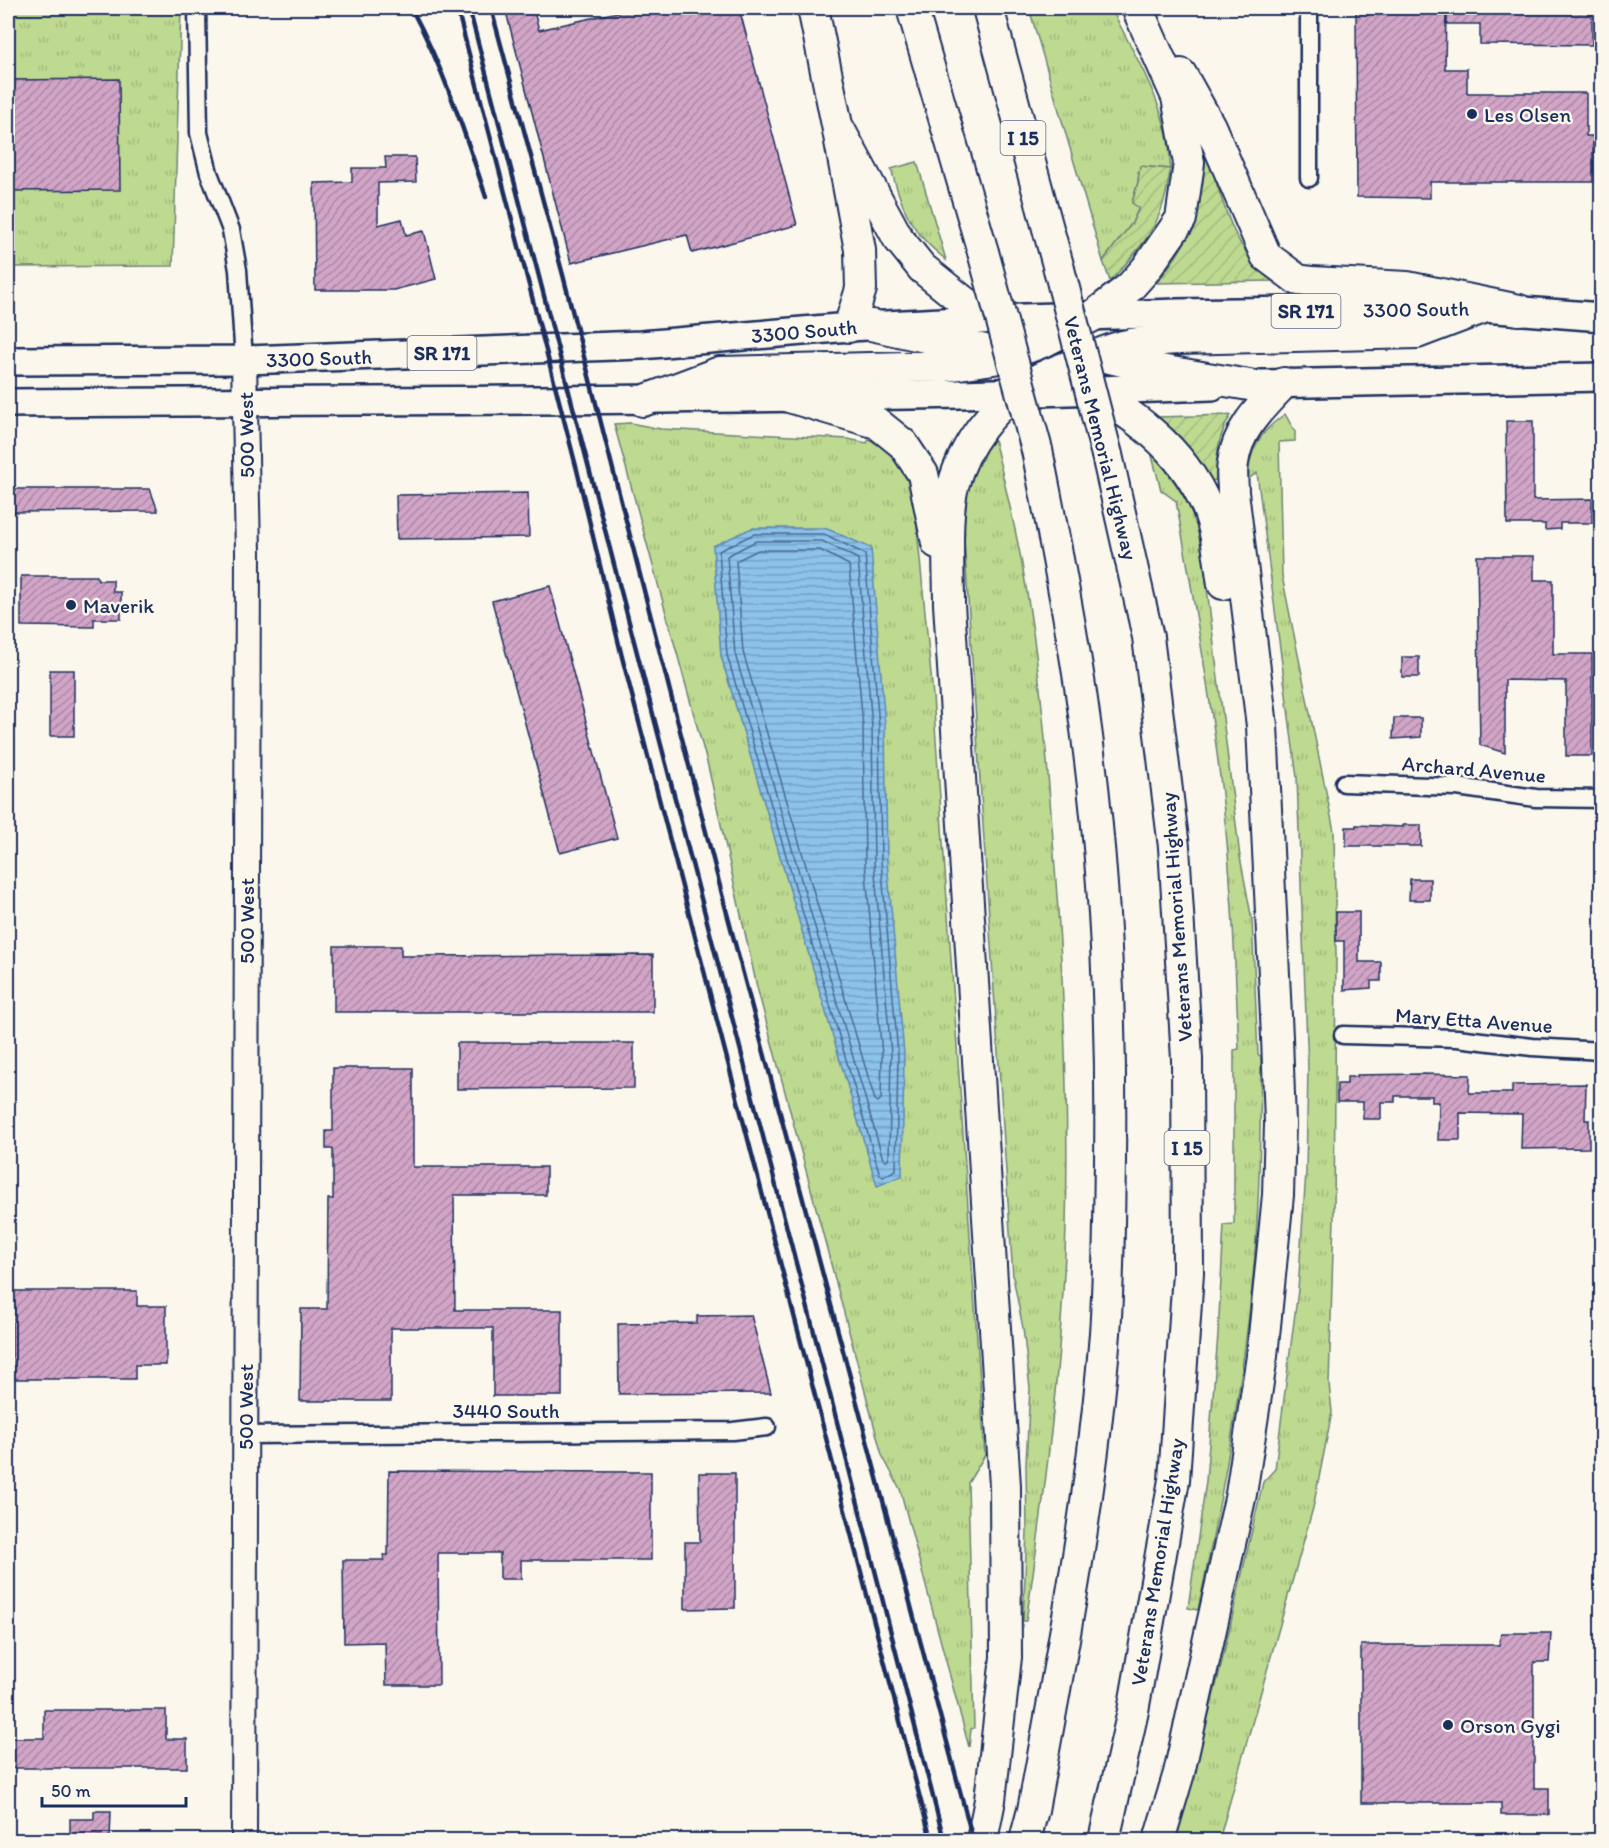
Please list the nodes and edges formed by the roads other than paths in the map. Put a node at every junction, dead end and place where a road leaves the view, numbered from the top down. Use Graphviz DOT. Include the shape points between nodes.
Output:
graph roads {
  1 [pos="197,8"];
  2 [pos="813,8"];
  3 [pos="912,8"];
  4 [pos="987,8"];
  5 [pos="1137,8"];
  6 [pos="1142,8"];
  7 [pos="1309,8"];
  8 [pos="837,125"];
  9 [pos="1309,178"];
  10 [pos="1483,308"];
  11 [pos="1520,310"];
  12 [pos="1093,316"];
  13 [pos="1602,316"];
  14 [pos="997,319"];
  15 [pos="860,326"];
  16 [pos="1045,341"];
  17 [pos="1009,355"];
  18 [pos="1097,355"];
  19 [pos="244,360"];
  20 [pos="8,361"];
  21 [pos="1056,371"];
  22 [pos="1602,377"];
  23 [pos="1284,383"];
  24 [pos="1249,385"];
  25 [pos="1093,391"];
  26 [pos="1018,392"];
  27 [pos="789,397"];
  28 [pos="643,400"];
  29 [pos="246,402"];
  30 [pos="8,403"];
  31 [pos="949,604"];
  32 [pos="1344,783"];
  33 [pos="1602,799"];
  34 [pos="1269,892"];
  35 [pos="1344,1035"];
  36 [pos="1602,1051"];
  37 [pos="767,1427"];
  38 [pos="245,1435"];
  39 [pos="244,1840"];
  40 [pos="982,1840"];
  41 [pos="1025,1840"];
  42 [pos="1104,1840"];
  43 [pos="1159,1840"];
  1 -- 19 [label="street, 500 West" via="199,133 231,230"];
  2 -- 8 [label="highway"];
  3 -- 41 [label="highway, bridge" via="1037,450 1082,702 1104,919 1111,1068 1105,1333 1071,1608"];
  4 -- 42 [label="highway, Veterans Memorial Highway / I 15, bridge" via="1107,455 1148,638 1174,847 1187,1059 1188,1273 1174,1480 1133,1711"];
  5 -- 12 [label="highway" via="1177,97 1189,163 1181,219 1130,287"];
  6 -- 11 [label="highway" via="1210,126 1266,256 1298,280 1407,287"];
  7 -- 9 [label="street"];
  8 -- 14 [label="highway" via="910,255 951,293"];
  8 -- 15 [label="highway" via="860,250"];
  10 -- 11 [label="main road, 3300 South / SR 171"];
  10 -- 12 [label="main road, 3300 South / SR 171"];
  10 -- 18 [label="highway" via="1417,333 1178,339 1126,345"];
  11 -- 13 [label="main road, 3300 South / SR 171"];
  12 -- 14 [label="main road, 3300 South / SR 171"];
  12 -- 16 [label="highway"];
  14 -- 15 [label="main road, 3300 South / SR 171"];
  14 -- 16 [label="highway"];
  15 -- 17 [label="highway"];
  15 -- 19 [label="main road, 3300 South / SR 171" via="641,345"];
  16 -- 17 [label="highway"];
  16 -- 18 [label="highway"];
  17 -- 21 [label="highway"];
  17 -- 28 [label="highway" via="946,366 720,372"];
  18 -- 21 [label="highway"];
  18 -- 24 [label="highway"];
  19 -- 20 [label="main road, 3300 South / SR 171"];
  19 -- 29 [label="main road, 500 West"];
  21 -- 25 [label="highway"];
  21 -- 26 [label="highway"];
  22 -- 23 [label="main road, 3300 South / SR 171"];
  23 -- 24 [label="main road, 3300 South / SR 171"];
  23 -- 34 [label="highway" via="1252,416 1233,463 1233,492 1262,726"];
  24 -- 25 [label="main road, 3300 South / SR 171"];
  25 -- 26 [label="main road, 3300 South / SR 171"];
  25 -- 34 [label="highway" via="1134,416 1170,449 1208,508 1218,543 1246,765"];
  26 -- 27 [label="main road, 3300 South / SR 171"];
  26 -- 31 [label="highway" via="985,423 960,464 950,510"];
  27 -- 28 [label="main road, 3300 South / SR 171"];
  27 -- 31 [label="highway" via="877,423 903,444 923,474"];
  28 -- 29 [label="main road, 3300 South / SR 171"];
  29 -- 30 [label="main road, 3300 South / SR 171"];
  29 -- 38 [label="main road, 500 West"];
  31 -- 40 [label="highway" via="1005,1486 1006,1657"];
  32 -- 33 [label="street, Archard Avenue" via="1457,787 1536,798"];
  34 -- 43 [label="highway" via="1280,1124 1278,1195 1262,1356 1241,1494 1179,1773"];
  35 -- 36 [label="street, Mary Etta Avenue" via="1457,1038"];
  37 -- 38 [label="street, 3440 South" via="733,1431"];
  38 -- 39 [label="main road, 500 West"];
}
